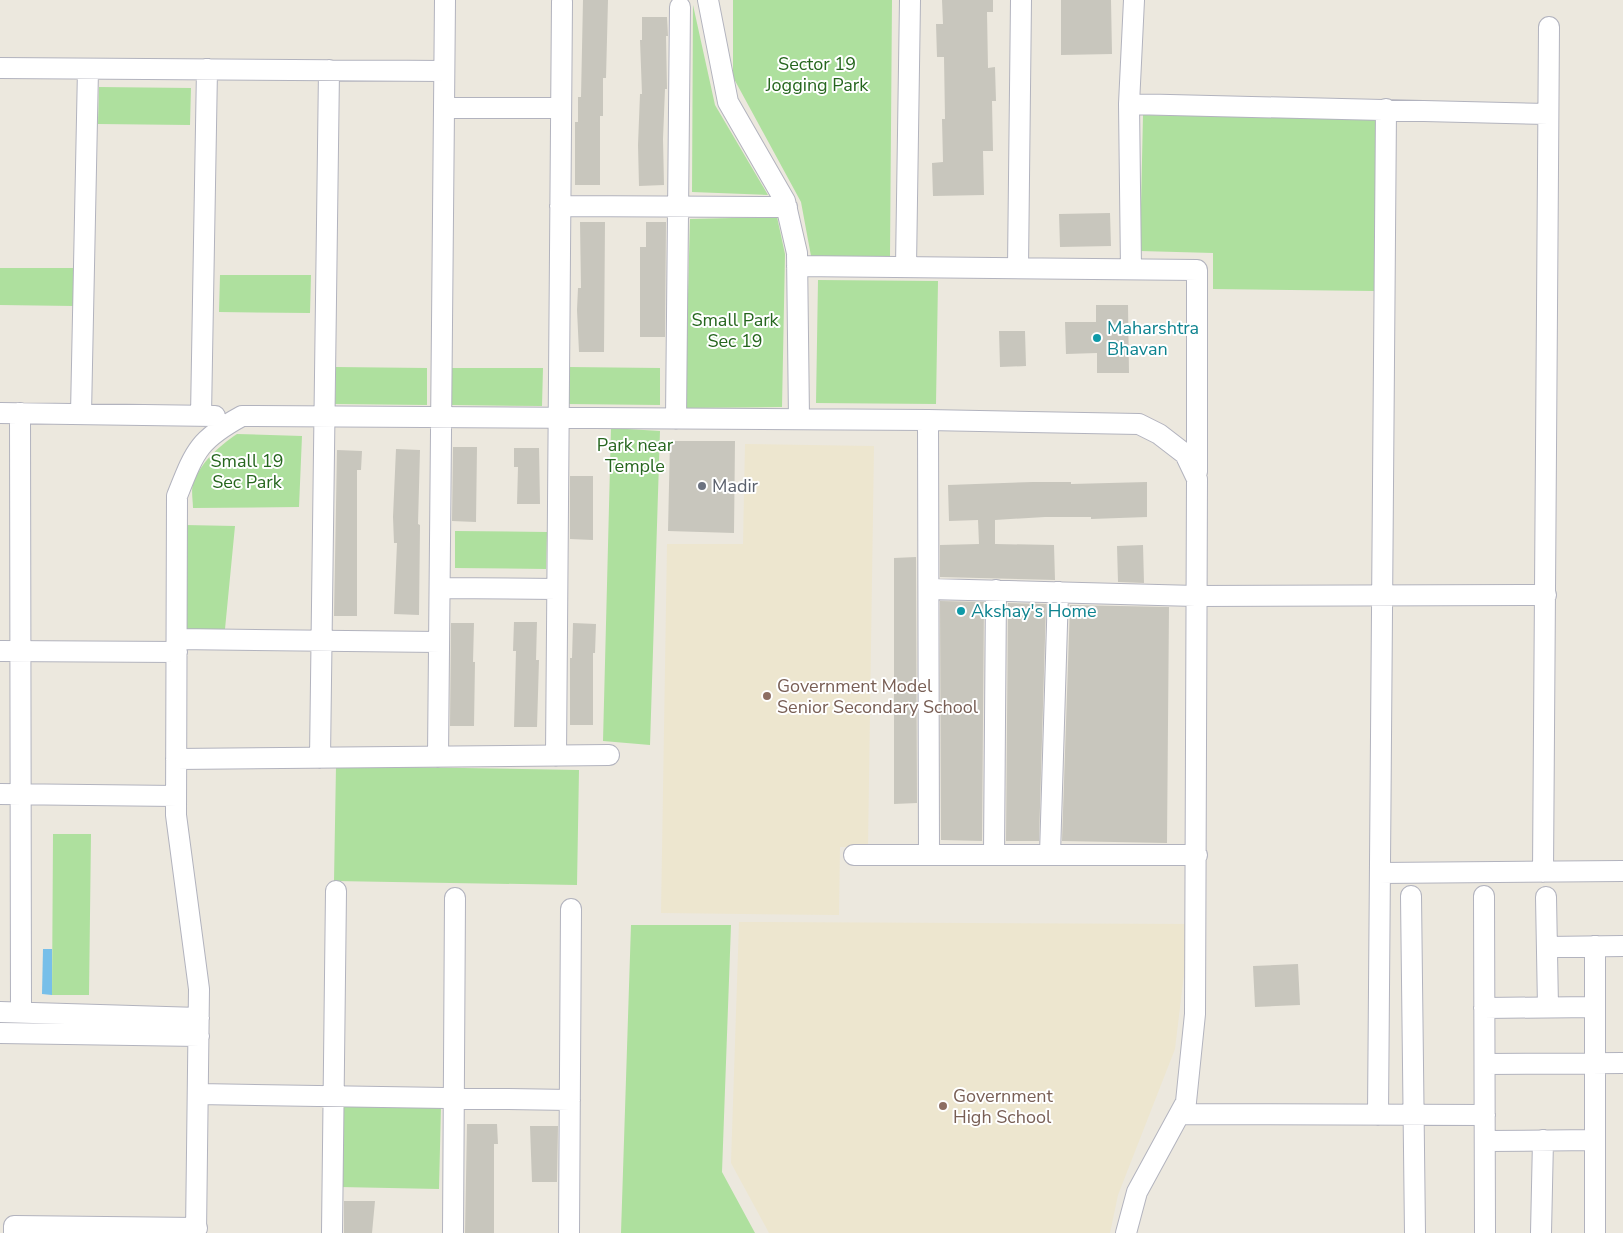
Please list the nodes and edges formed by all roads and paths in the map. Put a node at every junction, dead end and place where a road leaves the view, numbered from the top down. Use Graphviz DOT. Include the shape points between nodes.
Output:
graph roads {
  1 [pos="445,0"];
  2 [pos="708,0"];
  3 [pos="910,0"];
  4 [pos="1021,0"];
  5 [pos="1134,0"];
  6 [pos="562,2"];
  7 [pos="680,7"];
  8 [pos="1549,27"];
  9 [pos="0,68"];
  10 [pos="88,69"];
  11 [pos="206,69"];
  12 [pos="329,70"];
  13 [pos="444,71"];
  14 [pos="1129,104"];
  15 [pos="444,108"];
  16 [pos="561,108"];
  17 [pos="1386,110"];
  18 [pos="1548,114"];
  19 [pos="560,206"];
  20 [pos="678,206"];
  21 [pos="787,207"];
  22 [pos="797,266"];
  23 [pos="906,268"];
  24 [pos="1018,268"];
  25 [pos="1131,269"];
  26 [pos="10,413"];
  27 [pos="81,414"];
  28 [pos="201,416"];
  29 [pos="242,416"];
  30 [pos="323,417"];
  31 [pos="442,418"];
  32 [pos="558,418"];
  33 [pos="676,419"];
  34 [pos="799,419"];
  35 [pos="928,420"];
  36 [pos="1197,479"];
  37 [pos="440,588"];
  38 [pos="557,588"];
  39 [pos="929,588"];
  40 [pos="996,590"];
  41 [pos="1058,592"];
  42 [pos="1382,595"];
  43 [pos="1546,595"];
  44 [pos="1196,596"];
  45 [pos="321,641"];
  46 [pos="439,642"];
  47 [pos="177,646"];
  48 [pos="0,651"];
  49 [pos="20,652"];
  50 [pos="556,756"];
  51 [pos="609,756"];
  52 [pos="438,757"];
  53 [pos="320,758"];
  54 [pos="176,760"];
  55 [pos="0,794"];
  56 [pos="21,794"];
  57 [pos="176,796"];
  58 [pos="929,854"];
  59 [pos="994,854"];
  60 [pos="1050,854"];
  61 [pos="854,855"];
  62 [pos="1196,855"];
  63 [pos="1623,871"];
  64 [pos="1543,872"];
  65 [pos="1380,873"];
  66 [pos="336,891"];
  67 [pos="1411,896"];
  68 [pos="1484,896"];
  69 [pos="1546,897"];
  70 [pos="455,898"];
  71 [pos="571,909"];
  72 [pos="1595,946"];
  73 [pos="1623,946"];
  74 [pos="1547,947"];
  75 [pos="1595,1007"];
  76 [pos="1484,1008"];
  77 [pos="1548,1008"];
  78 [pos="0,1012"];
  79 [pos="21,1012"];
  80 [pos="199,1027"];
  81 [pos="0,1033"];
  82 [pos="1485,1064"];
  83 [pos="1595,1064"];
  84 [pos="1623,1064"];
  85 [pos="198,1094"];
  86 [pos="334,1096"];
  87 [pos="454,1098"];
  88 [pos="570,1100"];
  89 [pos="1181,1114"];
  90 [pos="1378,1115"];
  91 [pos="1485,1115"];
  92 [pos="1413,1116"];
  93 [pos="1543,1140"];
  94 [pos="1595,1140"];
  95 [pos="1486,1141"];
  96 [pos="196,1230"];
  97 [pos="14,1233"];
  98 [pos="332,1233"];
  99 [pos="452,1233"];
  100 [pos="569,1233"];
  101 [pos="1126,1233"];
  102 [pos="1414,1233"];
  103 [pos="1485,1233"];
  104 [pos="1541,1233"];
  105 [pos="1595,1233"];
  1 -- 13 [label="street"];
  2 -- 21 [label="street" via="728,102"];
  3 -- 23 [label="street"];
  4 -- 24 [label="street"];
  5 -- 14 [label="street"];
  6 -- 16 [label="street"];
  7 -- 20 [label="street"];
  8 -- 18 [label="street"];
  9 -- 10 [label="street"];
  10 -- 11 [label="street"];
  10 -- 27 [label="street"];
  11 -- 12 [label="street"];
  11 -- 28 [label="street"];
  12 -- 13 [label="street"];
  12 -- 30 [label="street"];
  13 -- 15 [label="street"];
  14 -- 17 [label="street"];
  14 -- 25 [label="street"];
  15 -- 16 [label="street"];
  15 -- 31 [label="street"];
  16 -- 19 [label="street"];
  17 -- 18 [label="street"];
  17 -- 42 [label="street"];
  18 -- 43 [label="street"];
  19 -- 20 [label="street"];
  19 -- 32 [label="street"];
  20 -- 21 [label="street"];
  20 -- 33 [label="street"];
  21 -- 22 [label="street"];
  22 -- 23 [label="street"];
  22 -- 34 [label="street"];
  23 -- 24 [label="street"];
  24 -- 25 [label="street"];
  25 -- 36 [label="street" via="1197,270"];
  26 -- 27 [label="street"];
  26 -- 49 [label="street"];
  27 -- 28 [label="street"];
  28 -- 29 [label="street"];
  29 -- 30 [label="street"];
  29 -- 47 [label="street" via="216,430 194,453 177,496"];
  30 -- 31 [label="street"];
  30 -- 45 [label="street"];
  31 -- 32 [label="street"];
  31 -- 37 [label="street"];
  32 -- 33 [label="street"];
  32 -- 38 [label="street"];
  33 -- 34 [label="street"];
  34 -- 35 [label="street"];
  35 -- 36 [label="street" via="1139,424 1159,434 1185,454"];
  35 -- 39 [label="street"];
  36 -- 44 [label="street"];
  37 -- 38 [label="street"];
  37 -- 46 [label="street"];
  38 -- 50 [label="street"];
  39 -- 40 [label="street"];
  39 -- 58 [label="street"];
  40 -- 41 [label="street"];
  40 -- 59 [label="street"];
  41 -- 44 [label="street"];
  41 -- 60 [label="street"];
  42 -- 43 [label="street"];
  42 -- 44 [label="street"];
  42 -- 65 [label="street"];
  43 -- 64 [label="street"];
  44 -- 62 [label="street"];
  45 -- 46 [label="street"];
  45 -- 47 [label="street"];
  45 -- 53 [label="street"];
  46 -- 52 [label="street"];
  47 -- 49 [label="street"];
  47 -- 54 [label="street"];
  48 -- 49 [label="street"];
  49 -- 56 [label="street"];
  50 -- 51 [label="street"];
  50 -- 52 [label="street"];
  52 -- 53 [label="street"];
  53 -- 54 [label="street"];
  54 -- 57 [label="street"];
  55 -- 56 [label="street"];
  56 -- 57 [label="street"];
  56 -- 79 [label="street"];
  57 -- 80 [label="street" via="200,989"];
  58 -- 59 [label="street"];
  58 -- 61 [label="street"];
  59 -- 60 [label="street"];
  60 -- 62 [label="street"];
  62 -- 89 [label="street" via="1195,1014 1186,1102"];
  63 -- 64 [label="street"];
  64 -- 65 [label="street"];
  65 -- 90 [label="street"];
  66 -- 86 [label="street"];
  67 -- 92 [label="street"];
  68 -- 76 [label="street"];
  69 -- 74 [label="street"];
  70 -- 87 [label="street"];
  71 -- 88 [label="street"];
  72 -- 73 [label="street"];
  72 -- 74 [label="street"];
  72 -- 75 [label="street"];
  74 -- 77 [label="street"];
  75 -- 77 [label="street"];
  75 -- 83 [label="street"];
  76 -- 77 [label="street"];
  76 -- 82 [label="street"];
  78 -- 79 [label="street"];
  79 -- 80 [label="street"];
  80 -- 81 [label="street"];
  80 -- 85 [label="street"];
  82 -- 83 [label="street"];
  82 -- 91 [label="street"];
  83 -- 84 [label="street"];
  83 -- 94 [label="street"];
  85 -- 86 [label="street"];
  85 -- 96 [label="street"];
  86 -- 87 [label="street"];
  86 -- 98 [label="street"];
  87 -- 88 [label="street"];
  87 -- 99 [label="street"];
  88 -- 100 [label="street"];
  89 -- 90 [label="street"];
  89 -- 101 [label="street" via="1137,1192"];
  90 -- 92 [label="street"];
  91 -- 92 [label="street"];
  91 -- 95 [label="street"];
  92 -- 102 [label="street"];
  93 -- 94 [label="street"];
  93 -- 95 [label="street"];
  93 -- 104 [label="street"];
  94 -- 105 [label="street"];
  95 -- 103 [label="street"];
  96 -- 97 [label="street" via="14,1226"];
}
